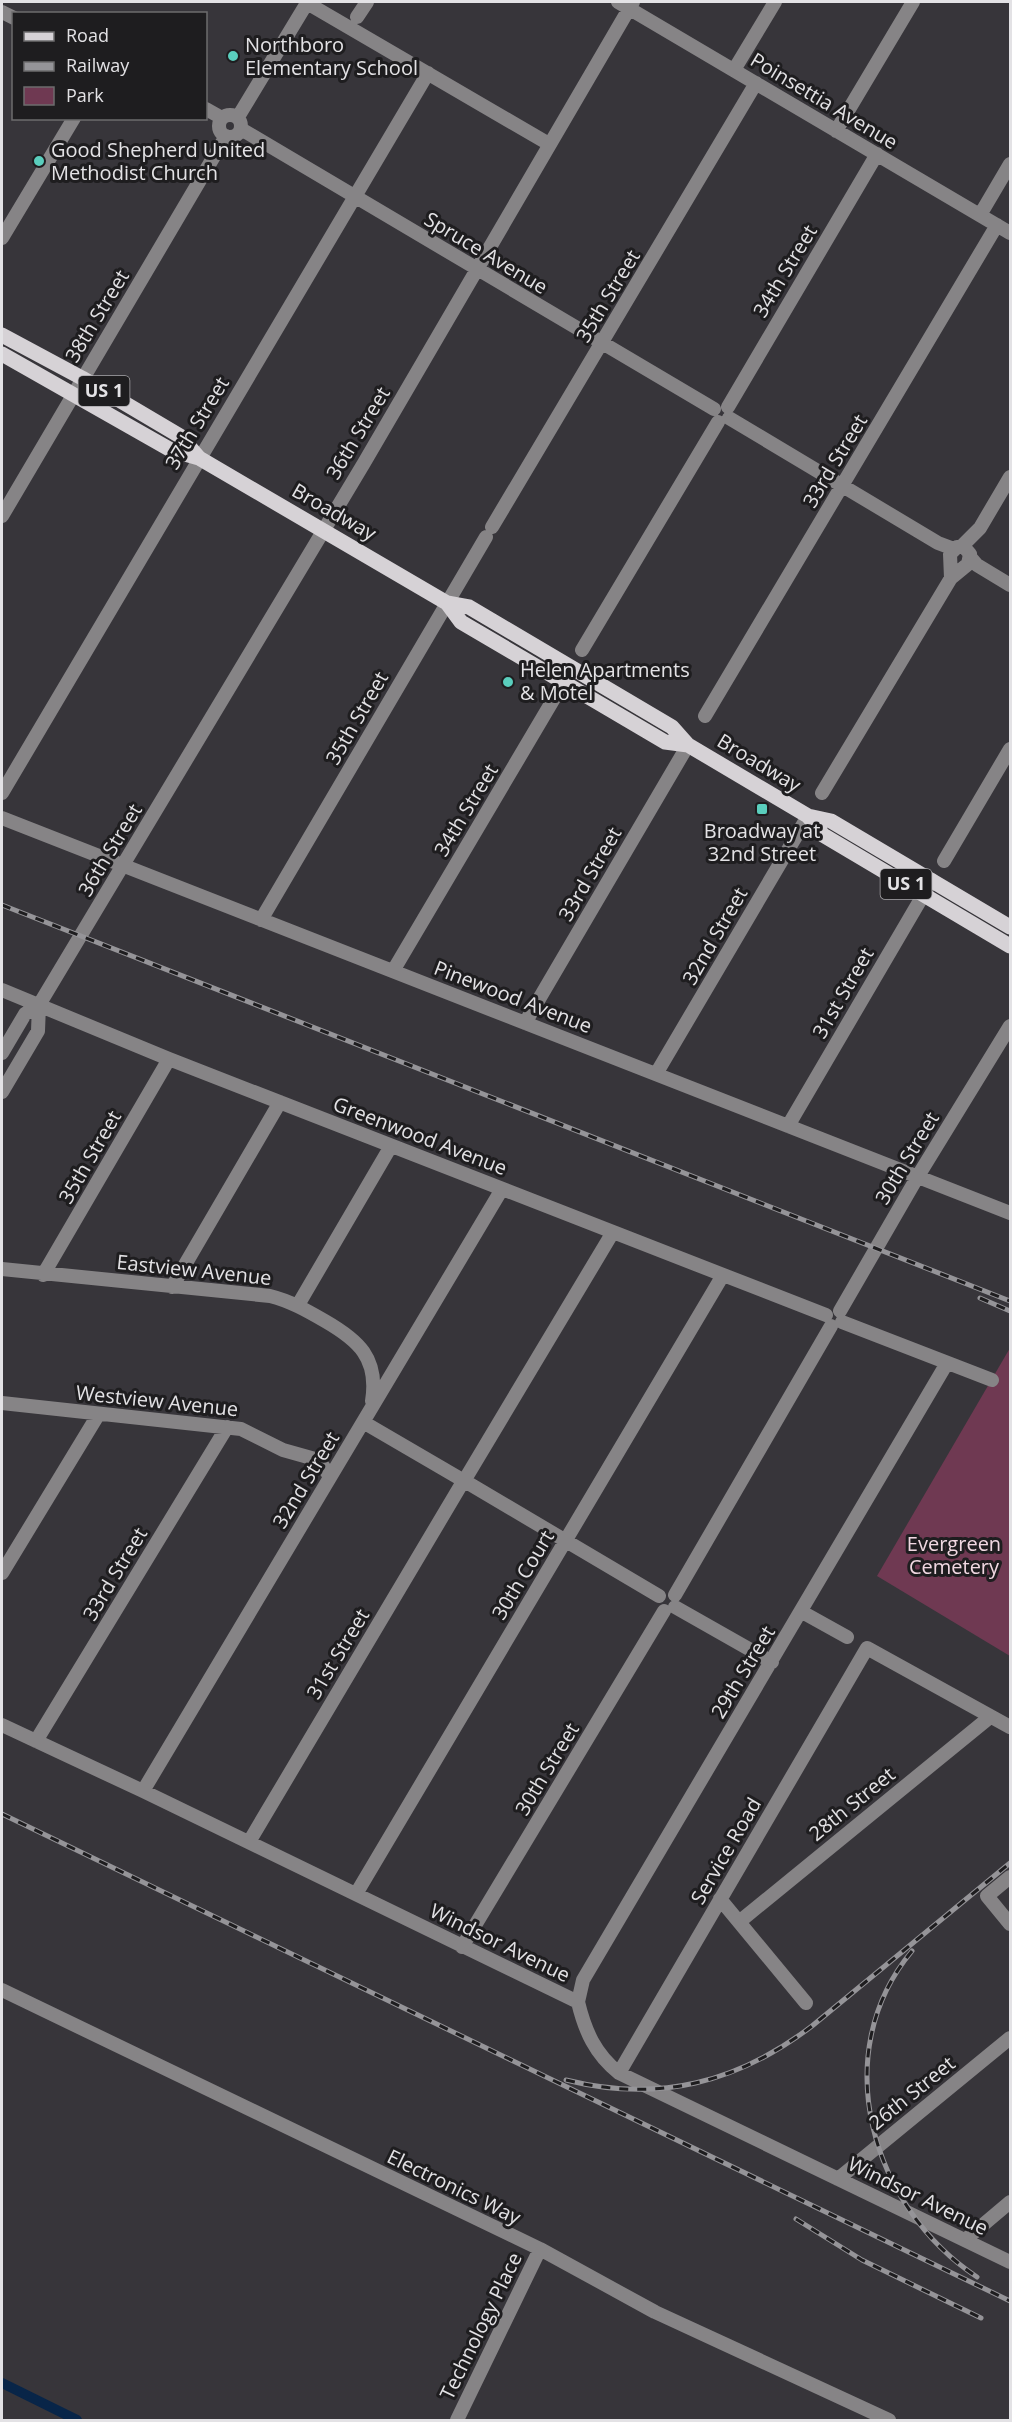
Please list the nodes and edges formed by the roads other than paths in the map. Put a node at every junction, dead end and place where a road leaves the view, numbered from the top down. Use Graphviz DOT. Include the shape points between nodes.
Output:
graph roads {
  1 [pos="367,2"];
  2 [pos="775,2"];
  3 [pos="913,2"];
  4 [pos="307,3"];
  5 [pos="627,4"];
  6 [pos="357,17"];
  7 [pos="734,70"];
  8 [pos="428,73"];
  9 [pos="756,83"];
  10 [pos="207,110"];
  11 [pos="222,118"];
  12 [pos="73,120"];
  13 [pos="239,123"];
  14 [pos="836,130"];
  15 [pos="226,136"];
  16 [pos="549,144"];
  17 [pos="877,154"];
  18 [pos="1011,164"];
  19 [pos="354,198"];
  20 [pos="980,215"];
  21 [pos="997,225"];
  22 [pos="1011,233"];
  23 [pos="2,238"];
  24 [pos="476,270"];
  25 [pos="2,335"];
  26 [pos="602,344"];
  27 [pos="2,354"];
  28 [pos="82,378"];
  29 [pos="73,393"];
  30 [pos="722,414"];
  31 [pos="199,458"];
  32 [pos="1011,477"];
  33 [pos="843,486"];
  34 [pos="2,516"];
  35 [pos="323,530"];
  36 [pos="962,558"];
  37 [pos="1011,585"];
  38 [pos="447,603"];
  39 [pos="582,650"];
  40 [pos="572,668"];
  41 [pos="563,682"];
  42 [pos="705,716"];
  43 [pos="688,745"];
  44 [pos="1011,749"];
  45 [pos="2,793"];
  46 [pos="822,793"];
  47 [pos="808,816"];
  48 [pos="2,818"];
  49 [pos="944,861"];
  50 [pos="123,865"];
  51 [pos="932,880"];
  52 [pos="924,895"];
  53 [pos="261,920"];
  54 [pos="1011,927"];
  55 [pos="1011,946"];
  56 [pos="393,971"];
  57 [pos="2,990"];
  58 [pos="39,1005"];
  59 [pos="525,1023"];
  60 [pos="1011,1026"];
  61 [pos="2,1053"];
  62 [pos="170,1059"];
  63 [pos="656,1074"];
  64 [pos="2,1092"];
  65 [pos="280,1102"];
  66 [pos="788,1126"];
  67 [pos="391,1146"];
  68 [pos="918,1176"];
  69 [pos="502,1189"];
  70 [pos="1011,1213"];
  71 [pos="613,1232"];
  72 [pos="2,1269"];
  73 [pos="44,1275"];
  74 [pos="723,1275"];
  75 [pos="172,1287"];
  76 [pos="298,1305"];
  77 [pos="835,1319"];
  78 [pos="947,1363"];
  79 [pos="992,1380"];
  80 [pos="2,1403"];
  81 [pos="98,1415"];
  82 [pos="363,1422"];
  83 [pos="227,1427"];
  84 [pos="330,1477"];
  85 [pos="464,1481"];
  86 [pos="566,1541"];
  87 [pos="2,1573"];
  88 [pos="672,1604"];
  89 [pos="802,1611"];
  90 [pos="847,1637"];
  91 [pos="772,1662"];
  92 [pos="990,1717"];
  93 [pos="2,1725"];
  94 [pos="1011,1727"];
  95 [pos="36,1741"];
  96 [pos="143,1791"];
  97 [pos="249,1842"];
  98 [pos="1011,1877"];
  99 [pos="356,1894"];
  100 [pos="720,1899"];
  101 [pos="739,1922"];
  102 [pos="1011,1924"];
  103 [pos="462,1947"];
  104 [pos="2,1990"];
  105 [pos="578,2002"];
  106 [pos="806,2003"];
  107 [pos="1011,2037"];
  108 [pos="619,2073"];
  109 [pos="838,2179"];
  110 [pos="1011,2202"];
  111 [pos="965,2240"];
  112 [pos="540,2249"];
  113 [pos="1011,2262"];
  114 [pos="457,2421"];
  115 [pos="889,2421"];
  1 -- 6 [label="street"];
  2 -- 7 [label="street"];
  3 -- 14 [label="street"];
  4 -- 8 [label="street"];
  4 -- 13 [label="street"];
  5 -- 7 [label="street, Poinsettia Avenue"];
  5 -- 16 [label="street, 36th Street"];
  7 -- 9 [label="street, Poinsettia Avenue"];
  8 -- 16 [label="street"];
  8 -- 19 [label="street, 37th Street"];
  9 -- 14 [label="street, Poinsettia Avenue"];
  9 -- 26 [label="street, 35th Street"];
  10 -- 11 [label="street"];
  11 -- 13 [label="street" via="231,115"];
  11 -- 15 [label="street" via="219,128"];
  12 -- 23 [label="street"];
  13 -- 15 [label="street" via="236,135"];
  13 -- 19 [label="street, Spruce Avenue"];
  14 -- 17 [label="street, Poinsettia Avenue"];
  15 -- 28 [label="street, 38th Street"];
  16 -- 24 [label="street, 36th Street"];
  17 -- 20 [label="street, Poinsettia Avenue"];
  17 -- 30 [label="street, 34th Street"];
  18 -- 20 [label="street"];
  19 -- 24 [label="street, Spruce Avenue"];
  19 -- 31 [label="street, 37th Street"];
  20 -- 21 [label="street, Poinsettia Avenue"];
  21 -- 22 [label="street, Poinsettia Avenue"];
  21 -- 33 [label="street, 33rd Street"];
  24 -- 26 [label="street, Spruce Avenue"];
  24 -- 35 [label="street, 36th Street"];
  25 -- 28 [label="main road, Broadway / US 1"];
  26 -- 30 [label="street, Spruce Avenue"];
  26 -- 38 [label="street, 35th Street"];
  27 -- 29 [label="main road, Broadway / US 1"];
  28 -- 29 [label="street, 38th Street"];
  28 -- 31 [label="main road, Broadway / US 1" via="180,436"];
  29 -- 31 [label="main road, Broadway / US 1" via="171,450"];
  29 -- 34 [label="street, 38th Street"];
  30 -- 33 [label="street, Spruce Avenue"];
  30 -- 39 [label="street, 34th Street"];
  31 -- 35 [label="main road, Broadway / US 1"];
  31 -- 45 [label="street, 37th Street"];
  32 -- 36 [label="street"];
  33 -- 36 [label="street, Spruce Avenue"];
  33 -- 42 [label="street, 33rd Street"];
  35 -- 38 [label="main road, Broadway / US 1"];
  35 -- 50 [label="street, 36th Street"];
  36 -- 37 [label="street, Spruce Avenue"];
  36 -- 46 [label="street"];
  38 -- 40 [label="main road, Broadway / US 1" via="469,607"];
  38 -- 41 [label="main road, Broadway / US 1" via="461,622"];
  38 -- 53 [label="street, 35th Street"];
  40 -- 41 [label="street, 34th Street"];
  40 -- 43 [label="main road, Broadway / US 1" via="672,727"];
  41 -- 43 [label="main road, Broadway / US 1" via="664,742"];
  41 -- 56 [label="street, 34th Street"];
  43 -- 47 [label="main road, Broadway / US 1"];
  43 -- 59 [label="street, 33rd Street"];
  44 -- 49 [label="street"];
  47 -- 51 [label="main road, Broadway / US 1" via="831,821"];
  47 -- 52 [label="main road, Broadway / US 1" via="823,835"];
  47 -- 63 [label="street, 32nd Street"];
  48 -- 50 [label="street, Pinewood Avenue"];
  50 -- 53 [label="street, Pinewood Avenue"];
  50 -- 58 [label="street, 36th Street"];
  51 -- 52 [label="street, 31st Street"];
  51 -- 54 [label="main road, Broadway / US 1"];
  52 -- 55 [label="main road, Broadway / US 1"];
  52 -- 66 [label="street, 31st Street"];
  53 -- 56 [label="street, Pinewood Avenue"];
  56 -- 59 [label="street, Pinewood Avenue"];
  57 -- 58 [label="street, Greenwood Avenue"];
  58 -- 61 [label="street, 36th Street" via="25,1014"];
  58 -- 62 [label="street, Greenwood Avenue"];
  58 -- 64 [label="street, 36th Street" via="38,1031"];
  59 -- 63 [label="street, Pinewood Avenue"];
  60 -- 68 [label="street, 30th Street"];
  62 -- 65 [label="street, Greenwood Avenue"];
  62 -- 73 [label="street, 35th Street"];
  63 -- 66 [label="street, Pinewood Avenue"];
  65 -- 67 [label="street, Greenwood Avenue"];
  65 -- 75 [label="street"];
  66 -- 68 [label="street, Pinewood Avenue"];
  67 -- 69 [label="street, Greenwood Avenue"];
  67 -- 76 [label="street"];
  68 -- 70 [label="street, Pinewood Avenue"];
  68 -- 77 [label="street, 30th Street"];
  69 -- 71 [label="street, Greenwood Avenue"];
  69 -- 82 [label="street, 32nd Street"];
  71 -- 74 [label="street, Greenwood Avenue"];
  71 -- 85 [label="street, 31st Street"];
  72 -- 73 [label="street, Eastview Avenue"];
  73 -- 75 [label="street, Eastview Avenue"];
  74 -- 77 [label="street, Greenwood Avenue"];
  74 -- 86 [label="street, 30th Court"];
  75 -- 76 [label="street, Eastview Avenue" via="270,1296"];
  76 -- 82 [label="street, Eastview Avenue" via="345,1333 366,1356 375,1386"];
  77 -- 78 [label="street, Greenwood Avenue"];
  77 -- 88 [label="street, 30th Street"];
  78 -- 79 [label="street, Greenwood Avenue"];
  78 -- 89 [label="street, 29th Street"];
  80 -- 81 [label="street, Westview Avenue"];
  81 -- 83 [label="street, Westview Avenue"];
  81 -- 87 [label="street"];
  82 -- 84 [label="street, 32nd Street"];
  82 -- 85 [label="street"];
  83 -- 84 [label="street, Westview Avenue" via="248,1431 283,1450 315,1459"];
  83 -- 95 [label="street, 33rd Street"];
  84 -- 96 [label="street, 32nd Street"];
  85 -- 86 [label="street"];
  85 -- 97 [label="street, 31st Street"];
  86 -- 88 [label="street" via="659,1596 667,1592"];
  86 -- 99 [label="street, 30th Court"];
  88 -- 91 [label="street"];
  88 -- 103 [label="street, 30th Street"];
  89 -- 90 [label="street"];
  89 -- 91 [label="street, 29th Street"];
  91 -- 105 [label="street, 29th Street" via="583,1980"];
  92 -- 94 [label="street"];
  92 -- 100 [label="street, Service Road" via="867,1648"];
  92 -- 101 [label="street, 28th Street"];
  93 -- 95 [label="street, Windsor Avenue"];
  95 -- 96 [label="street, Windsor Avenue"];
  96 -- 97 [label="street, Windsor Avenue"];
  97 -- 99 [label="street, Windsor Avenue"];
  98 -- 102 [label="street" via="987,1896"];
  99 -- 103 [label="street, Windsor Avenue"];
  100 -- 101 [label="street"];
  100 -- 108 [label="street, Service Road"];
  101 -- 106 [label="street"];
  103 -- 105 [label="street, Windsor Avenue"];
  104 -- 112 [label="street, Electronics Way"];
  105 -- 108 [label="street, Windsor Avenue" via="592,2044"];
  107 -- 109 [label="street, 26th Street"];
  108 -- 109 [label="street, Windsor Avenue"];
  109 -- 111 [label="street, Windsor Avenue"];
  110 -- 111 [label="street"];
  111 -- 113 [label="street, Windsor Avenue"];
  112 -- 114 [label="street, Technology Place"];
  112 -- 115 [label="street, Electronics Way" via="656,2312"];
}
